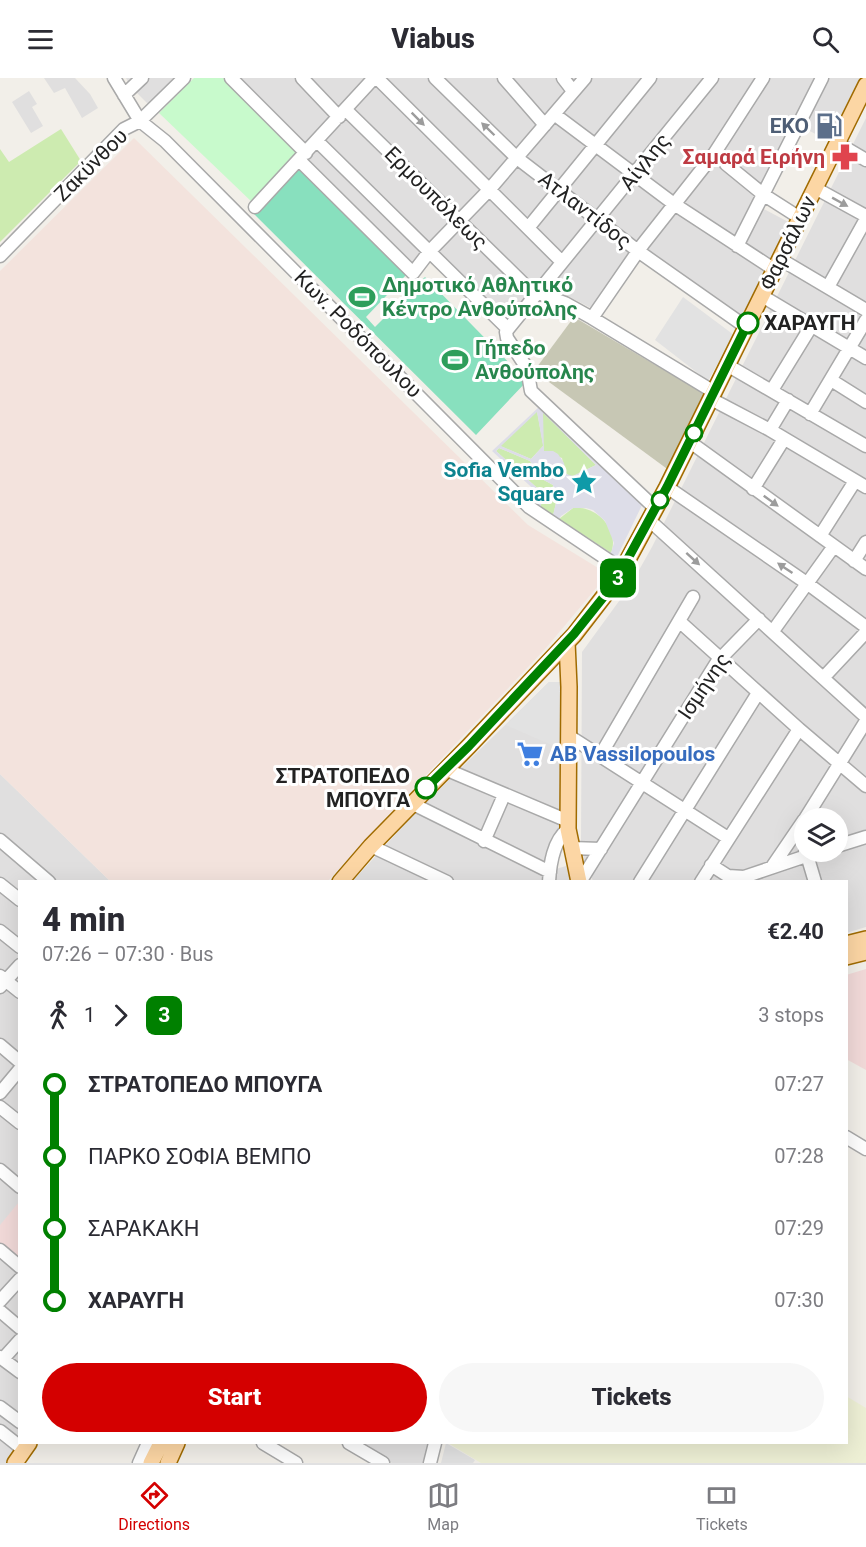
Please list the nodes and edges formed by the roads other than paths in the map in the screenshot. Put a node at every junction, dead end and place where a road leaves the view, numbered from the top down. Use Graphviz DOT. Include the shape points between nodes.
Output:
graph roads {
  1 [pos="114,78"];
  2 [pos="142,78"];
  3 [pos="184,78"];
  4 [pos="231,78"];
  5 [pos="302,78"];
  6 [pos="376,78"];
  7 [pos="435,78"];
  8 [pos="504,78"];
  9 [pos="563,78"];
  10 [pos="585,78"];
  11 [pos="650,78"];
  12 [pos="695,78"];
  13 [pos="763,78"];
  14 [pos="822,78"];
  15 [pos="861,78"];
  16 [pos="709,82"];
  17 [pos="866,83"];
  18 [pos="573,91"];
  19 [pos="124,94"];
  20 [pos="342,113"];
  21 [pos="554,114"];
  22 [pos="140,121"];
  23 [pos="544,125"];
  24 [pos="317,141"];
  25 [pos="837,143"];
  26 [pos="596,145"];
  27 [pos="302,157"];
  28 [pos="517,158"];
  29 [pos="866,160"];
  30 [pos="726,164"];
  31 [pos="635,175"];
  32 [pos="815,188"];
  33 [pos="489,190"];
  34 [pos="559,190"];
  35 [pos="764,195"];
  36 [pos="674,204"];
  37 [pos="255,207"];
  38 [pos="800,218"];
  39 [pos="866,218"];
  40 [pos="598,220"];
  41 [pos="459,221"];
  42 [pos="528,228"];
  43 [pos="737,246"];
  44 [pos="638,251"];
  45 [pos="429,252"];
  46 [pos="0,256"];
  47 [pos="562,262"];
  48 [pos="777,264"];
  49 [pos="828,287"];
  50 [pos="537,293"];
  51 [pos="762,296"];
  52 [pos="866,310"];
  53 [pos="592,318"];
  54 [pos="866,320"];
  55 [pos="812,325"];
  56 [pos="746,327"];
  57 [pos="508,329"];
  58 [pos="850,348"];
  59 [pos="866,357"];
  60 [pos="727,365"];
  61 [pos="831,380"];
  62 [pos="772,390"];
  63 [pos="712,396"];
  64 [pos="788,400"];
  65 [pos="866,402"];
  66 [pos="810,414"];
  67 [pos="770,430"];
  68 [pos="784,439"];
  69 [pos="690,442"];
  70 [pos="865,443"];
  71 [pos="860,484"];
  72 [pos="667,487"];
  73 [pos="753,489"];
  74 [pos="652,514"];
  75 [pos="820,536"];
  76 [pos="866,542"];
  77 [pos="834,546"];
  78 [pos="855,561"];
  79 [pos="866,569"];
  80 [pos="623,570"];
  81 [pos="807,584"];
  82 [pos="693,597"];
  83 [pos="759,619"];
  84 [pos="679,621"];
  85 [pos="864,625"];
  86 [pos="773,631"];
  87 [pos="567,642"];
  88 [pos="720,658"];
  89 [pos="535,675"];
  90 [pos="824,677"];
  91 [pos="569,687"];
  92 [pos="758,693"];
  93 [pos="866,717"];
  94 [pos="866,721"];
  95 [pos="798,729"];
  96 [pos="569,736"];
  97 [pos="600,756"];
  98 [pos="839,763"];
  99 [pos="446,769"];
  100 [pos="642,784"];
  101 [pos="866,786"];
  102 [pos="504,795"];
  103 [pos="411,803"];
  104 [pos="811,808"];
  105 [pos="685,811"];
  106 [pos="568,825"];
  107 [pos="794,836"];
  108 [pos="866,837"];
  109 [pos="728,838"];
  110 [pos="0,840"];
  111 [pos="484,841"];
  112 [pos="790,843"];
  113 [pos="848,843"];
  114 [pos="794,845"];
  115 [pos="370,846"];
  116 [pos="601,849"];
  117 [pos="571,851"];
  118 [pos="794,858"];
  119 [pos="810,862"];
  120 [pos="711,865"];
  121 [pos="772,867"];
  122 [pos="550,872"];
  123 [pos="46,880"];
  124 [pos="342,880"];
  125 [pos="443,880"];
  126 [pos="583,880"];
  127 [pos="584,880"];
  128 [pos="641,880"];
  129 [pos="702,880"];
  130 [pos="814,880"];
  131 [pos="0,884"];
  132 [pos="18,898"];
  133 [pos="0,931"];
  134 [pos="866,939"];
  135 [pos="848,944"];
  136 [pos="18,945"];
  137 [pos="866,952"];
  138 [pos="848,956"];
  139 [pos="18,967"];
  140 [pos="2,981"];
  141 [pos="18,991"];
  142 [pos="0,1045"];
  143 [pos="18,1060"];
  144 [pos="18,1072"];
  145 [pos="0,1093"];
  146 [pos="0,1107"];
  147 [pos="18,1121"];
  148 [pos="848,1138"];
  149 [pos="866,1149"];
  150 [pos="0,1170"];
  151 [pos="18,1185"];
  152 [pos="0,1250"];
  153 [pos="18,1265"];
  154 [pos="18,1281"];
  155 [pos="0,1301"];
  156 [pos="0,1311"];
  157 [pos="18,1326"];
  158 [pos="18,1342"];
  159 [pos="2,1358"];
  160 [pos="18,1370"];
  161 [pos="0,1407"];
  162 [pos="18,1420"];
  163 [pos="0,1431"];
  164 [pos="18,1441"];
  165 [pos="148,1444"];
  166 [pos="160,1444"];
  167 [pos="177,1444"];
  168 [pos="185,1444"];
  169 [pos="265,1444"];
  170 [pos="435,1444"];
  171 [pos="356,1445"];
  172 [pos="27,1446"];
  173 [pos="15,1463"];
  174 [pos="139,1463"];
  175 [pos="151,1463"];
  176 [pos="168,1463"];
  177 [pos="176,1463"];
  178 [pos="296,1463"];
  179 [pos="382,1463"];
  180 [pos="430,1463"];
  1 -- 19 [label="street, Κων. Ροδόπουλου"];
  2 -- 19 [label="street"];
  3 -- 22 [label="street, Ζακύνθου"];
  4 -- 27 [label="street"];
  5 -- 20 [label="street, Ερμουπόλεως"];
  6 -- 20 [label="street"];
  6 -- 33 [label="street, one-way"];
  28 -- 7 [label="street, Ατλαντίδος, one-way"];
  8 -- 23 [label="street"];
  9 -- 18 [label="street"];
  10 -- 18 [label="street"];
  11 -- 26 [label="street"];
  12 -- 16 [label="street"];
  13 -- 36 [label="street" via="714,154"];
  14 -- 35 [label="street"];
  15 -- 17 [label="street"];
  16 -- 31 [label="street, Αίγλης"];
  17 -- 25 [label="main road, Φαρσάλων"];
  18 -- 21 [label="street"];
  19 -- 22 [label="street, Κων. Ροδόπουλου"];
  20 -- 24 [label="street"];
  20 -- 41 [label="street, Ερμουπόλεως"];
  21 -- 23 [label="street"];
  21 -- 26 [label="street"];
  22 -- 46 [label="street, Ζακύνθου" via="124,129"];
  22 -- 80 [label="street, Κων. Ροδόπουλου" via="165,141 530,507"];
  23 -- 28 [label="street"];
  24 -- 27 [label="street"];
  24 -- 45 [label="street"];
  25 -- 29 [label="street"];
  25 -- 32 [label="main road, Φαρσάλων"];
  26 -- 31 [label="street"];
  26 -- 34 [label="street"];
  27 -- 37 [label="street"];
  27 -- 45 [label="street" via="413,273"];
  28 -- 33 [label="street"];
  28 -- 34 [label="street, Ατλαντίδος"];
  30 -- 35 [label="street"];
  31 -- 36 [label="street"];
  31 -- 40 [label="street, Αίγλης"];
  32 -- 38 [label="main road, Φαρσάλων"];
  32 -- 39 [label="street, one-way"];
  33 -- 41 [label="street"];
  33 -- 42 [label="street"];
  34 -- 40 [label="street, Ατλαντίδος"];
  34 -- 42 [label="street"];
  35 -- 38 [label="street"];
  35 -- 43 [label="street"];
  36 -- 43 [label="street"];
  36 -- 44 [label="street"];
  38 -- 48 [label="main road, Φαρσάλων"];
  39 -- 49 [label="street"];
  40 -- 44 [label="street, Ατλαντίδος"];
  40 -- 47 [label="street, Αίγλης"];
  41 -- 45 [label="street"];
  41 -- 50 [label="street, Ερμουπόλεως" via="530,291"];
  42 -- 47 [label="street"];
  43 -- 48 [label="street"];
  44 -- 53 [label="street"];
  44 -- 56 [label="street, Ατλαντίδος"];
  45 -- 57 [label="street"];
  47 -- 50 [label="street, Αίγλης"];
  48 -- 49 [label="street"];
  48 -- 51 [label="main road, Φαρσάλων"];
  49 -- 52 [label="street"];
  50 -- 53 [label="street, Ερμουπόλεως"];
  50 -- 57 [label="street, Αίγλης"];
  51 -- 55 [label="street"];
  51 -- 56 [label="main road, Φαρσάλων"];
  53 -- 63 [label="street, Ερμουπόλεως"];
  54 -- 58 [label="street"];
  55 -- 58 [label="street"];
  55 -- 62 [label="street"];
  56 -- 60 [label="main road, Φαρσάλων"];
  57 -- 74 [label="street" via="507,338 527,368 531,391"];
  58 -- 59 [label="street"];
  58 -- 61 [label="street"];
  60 -- 62 [label="street"];
  60 -- 63 [label="main road, Φαρσάλων"];
  61 -- 65 [label="street"];
  61 -- 66 [label="street"];
  62 -- 64 [label="street"];
  63 -- 67 [label="street, Ερμουπόλεως"];
  63 -- 69 [label="main road, Φαρσάλων"];
  64 -- 66 [label="street"];
  64 -- 67 [label="street"];
  66 -- 70 [label="street"];
  67 -- 68 [label="street, Ερμουπόλεως"];
  68 -- 71 [label="street, Ερμουπόλεως"];
  68 -- 73 [label="street"];
  69 -- 72 [label="main road, Φαρσάλων"];
  69 -- 73 [label="street"];
  71 -- 75 [label="street"];
  72 -- 74 [label="main road, Φαρσάλων"];
  81 -- 72 [label="street, one-way"];
  73 -- 75 [label="street, one-way"];
  74 -- 80 [label="main road, Φαρσάλων"];
  74 -- 83 [label="street, one-way"];
  75 -- 77 [label="street"];
  76 -- 78 [label="street"];
  77 -- 78 [label="street"];
  77 -- 81 [label="street"];
  78 -- 79 [label="street"];
  80 -- 87 [label="main road, Φαρσάλων"];
  81 -- 85 [label="street"];
  81 -- 86 [label="street"];
  82 -- 84 [label="street"];
  83 -- 86 [label="street"];
  83 -- 88 [label="street, Ισμήνης"];
  84 -- 88 [label="street"];
  84 -- 97 [label="street"];
  85 -- 90 [label="street"];
  86 -- 90 [label="street"];
  87 -- 89 [label="main road, Φαρσάλων"];
  87 -- 91 [label="main road"];
  88 -- 92 [label="street"];
  88 -- 100 [label="street, Ισμήνης"];
  89 -- 91 [label="main road" via="557,671 564,675"];
  89 -- 99 [label="main road, Φαρσάλων"];
  90 -- 93 [label="street"];
  91 -- 96 [label="main road"];
  92 -- 95 [label="street"];
  92 -- 105 [label="street"];
  94 -- 98 [label="street"];
  95 -- 98 [label="street"];
  95 -- 109 [label="street"];
  96 -- 97 [label="street"];
  96 -- 106 [label="main road"];
  97 -- 100 [label="street"];
  98 -- 101 [label="street"];
  98 -- 104 [label="street"];
  99 -- 102 [label="street"];
  99 -- 103 [label="main road, Φαρσάλων"];
  100 -- 105 [label="street"];
  100 -- 116 [label="street, Ισμήνης"];
  102 -- 106 [label="street"];
  102 -- 111 [label="street"];
  103 -- 111 [label="street"];
  103 -- 115 [label="main road, Φαρσάλων"];
  105 -- 109 [label="street"];
  105 -- 128 [label="street"];
  106 -- 117 [label="main road"];
  106 -- 122 [label="street" via="559,838"];
  107 -- 112 [label="street"];
  108 -- 113 [label="street"];
  109 -- 120 [label="street"];
  110 -- 123 [label="street"];
  111 -- 122 [label="street"];
  112 -- 114 [label="street"];
  112 -- 121 [label="street"];
  115 -- 124 [label="main road, Φαρσάλων"];
  115 -- 125 [label="street"];
  116 -- 117 [label="street"];
  116 -- 127 [label="street, Ισμήνης"];
  117 -- 122 [label="street"];
  117 -- 126 [label="main road"];
  118 -- 121 [label="street"];
  119 -- 130 [label="street"];
  120 -- 121 [label="street" via="739,878"];
  120 -- 129 [label="street"];
  131 -- 132 [label="street"];
  133 -- 136 [label="street"];
  134 -- 135 [label="main road"];
  137 -- 138 [label="main road"];
  139 -- 140 [label="street"];
  140 -- 141 [label="street"];
  142 -- 143 [label="street"];
  144 -- 145 [label="street"];
  146 -- 147 [label="street"];
  148 -- 149 [label="street"];
  150 -- 151 [label="street"];
  152 -- 153 [label="street"];
  154 -- 155 [label="street"];
  156 -- 157 [label="street"];
  158 -- 159 [label="street"];
  159 -- 160 [label="street"];
  161 -- 162 [label="street"];
  163 -- 164 [label="street"];
  165 -- 174 [label="street"];
  166 -- 175 [label="main road"];
  167 -- 176 [label="main road"];
  168 -- 177 [label="street"];
  169 -- 178 [label="street"];
  170 -- 180 [label="street"];
  171 -- 179 [label="street"];
  172 -- 173 [label="main road"];
}
